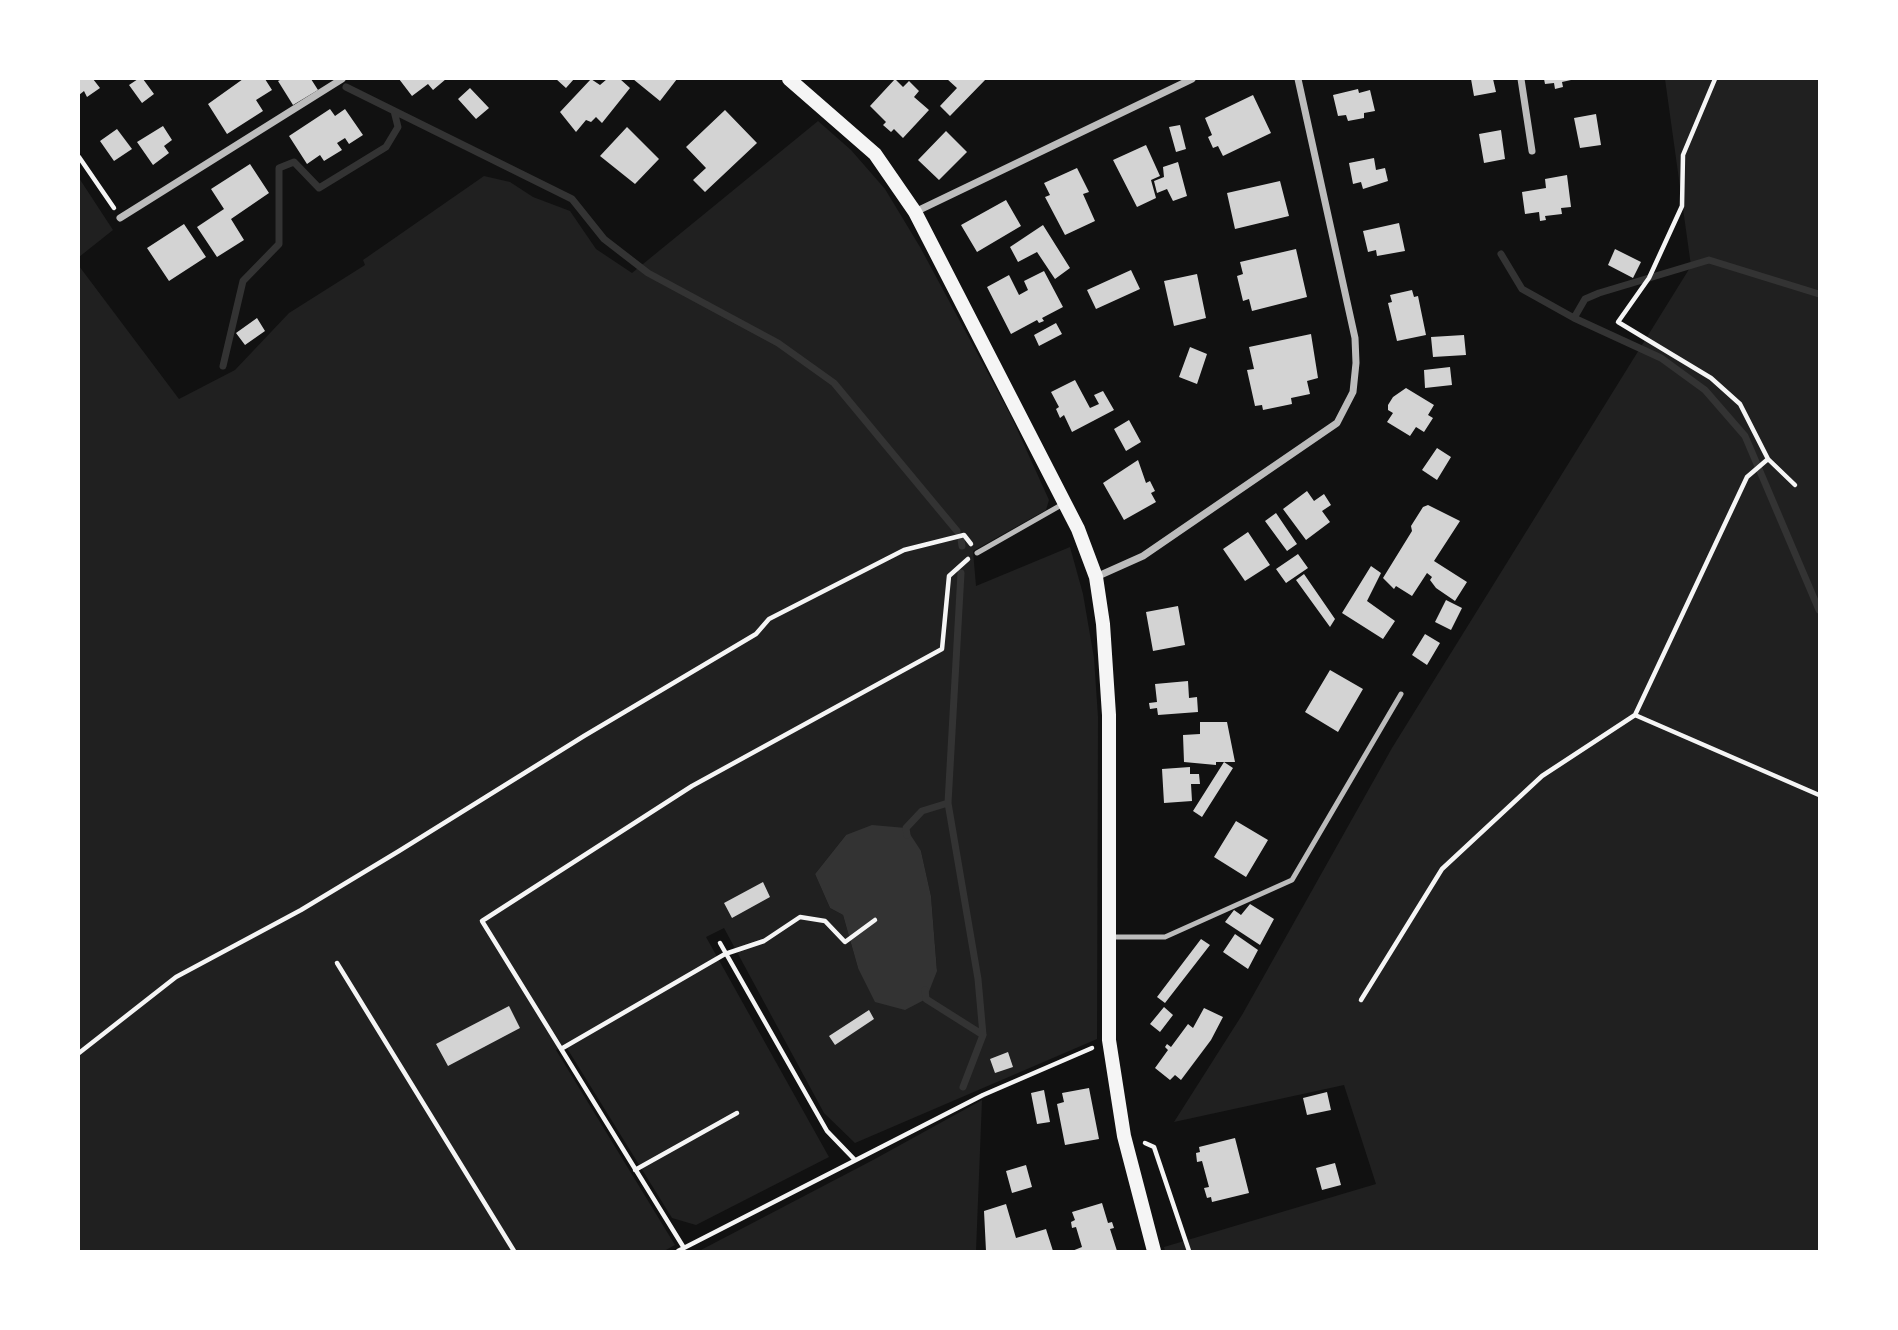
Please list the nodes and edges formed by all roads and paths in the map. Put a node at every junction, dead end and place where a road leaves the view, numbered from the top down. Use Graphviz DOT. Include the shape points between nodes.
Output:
graph roads {
  1 [pos="342,79"];
  2 [pos="789,79"];
  3 [pos="1192,79"];
  4 [pos="1298,79"];
  5 [pos="1521,79"];
  6 [pos="1715,79"];
  7 [pos="1532,152"];
  8 [pos="79,157"];
  9 [pos="915,212"];
  10 [pos="120,218"];
  11 [pos="1768,459"];
  12 [pos="1795,485"];
  13 [pos="1065,503"];
  14 [pos="977,553"];
  15 [pos="1096,577"];
  16 [pos="1401,694"];
  17 [pos="1635,715"];
  18 [pos="1819,795"];
  19 [pos="875,920"];
  20 [pos="1110,937"];
  21 [pos="720,943"];
  22 [pos="725,954"];
  23 [pos="337,963"];
  24 [pos="1361,1000"];
  25 [pos="1109,1040"];
  26 [pos="561,1049"];
  27 [pos="79,1053"];
  28 [pos="737,1113"];
  29 [pos="1124,1136"];
  30 [pos="853,1159"];
  31 [pos="635,1170"];
  32 [pos="681,1250"];
  33 [pos="514,1251"];
  34 [pos="1154,1251"];
  35 [pos="1189,1251"];
  1 -- 10 [label="street"];
  2 -- 9 [label="main road" via="875,154"];
  3 -- 9 [label="street"];
  4 -- 15 [label="street" via="1354,338 1353,392 1337,423 1143,556"];
  5 -- 7 [label="street"];
  6 -- 11 [label="path" via="1683,155 1682,206 1649,278 1618,322 1711,378 1740,404"];
  8 -- 10 [label="path"];
  9 -- 13 [label="main road"];
  11 -- 12 [label="path"];
  11 -- 17 [label="path" via="1747,477"];
  13 -- 14 [label="lane"];
  13 -- 15 [label="main road"];
  14 -- 26 [label="path" via="948,576 942,649 692,786 482,920"];
  14 -- 27 [label="path" via="964,535 904,550 769,619 756,634 399,851 177,977"];
  15 -- 20 [label="main road" via="1109,715"];
  16 -- 20 [label="lane" via="1292,880 1164,937"];
  17 -- 18 [label="path"];
  17 -- 24 [label="path" via="1542,776 1442,869"];
  19 -- 22 [label="path" via="845,942 825,921 800,917 764,941"];
  20 -- 25 [label="main road"];
  21 -- 22 [label="path"];
  22 -- 26 [label="path"];
  22 -- 30 [label="path" via="827,1130"];
  23 -- 33 [label="path"];
  25 -- 29 [label="main road"];
  25 -- 30 [label="path"];
  26 -- 31 [label="path"];
  28 -- 31 [label="path"];
  29 -- 34 [label="main road"];
  29 -- 35 [label="path" via="1154,1147"];
  30 -- 32 [label="path"];
  31 -- 32 [label="path"];
}
